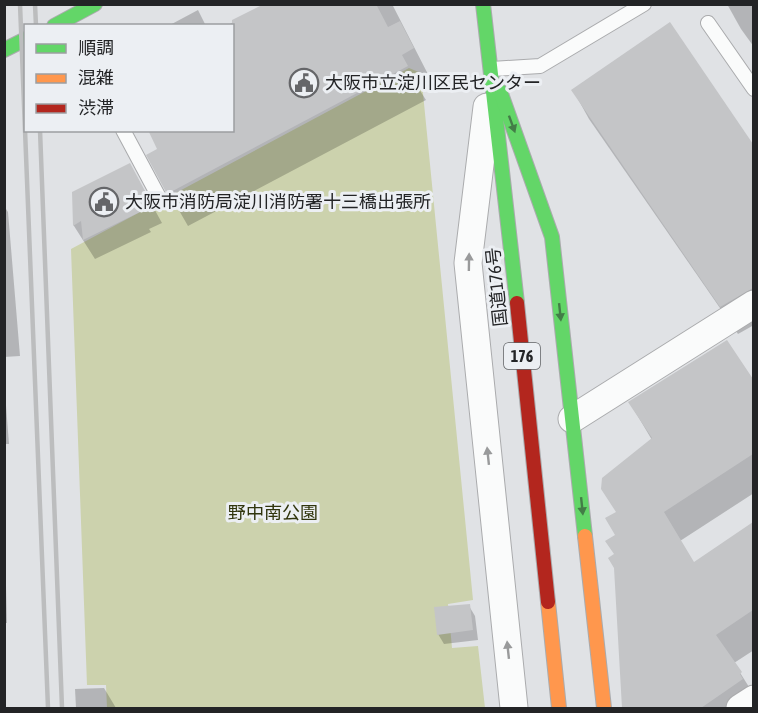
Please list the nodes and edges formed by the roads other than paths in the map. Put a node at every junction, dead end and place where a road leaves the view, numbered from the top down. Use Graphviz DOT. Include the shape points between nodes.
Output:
graph roads {
  1 [pos="95,4"];
  2 [pos="483,4"];
  3 [pos="644,4"];
  4 [pos="708,23"];
  5 [pos="61,24"];
  6 [pos="24,40"];
  7 [pos="4,50"];
  8 [pos="492,69"];
  9 [pos="753,89"];
  10 [pos="124,132"];
  11 [pos="161,201"];
  12 [pos="753,304"];
  13 [pos="572,419"];
  14 [pos="753,699"];
  15 [pos="514,708"];
  16 [pos="559,708"];
  17 [pos="604,708"];
  18 [pos="740,708"];
  1 -- 5 [label="main road"];
  2 -- 8 [label="main road, 国道176号 / 176"];
  3 -- 8 [label="lane" via="540,66"];
  4 -- 9 [label="lane"];
  6 -- 7 [label="main road"];
  8 -- 13 [label="main road, one-way" via="552,237"];
  15 -- 8 [label="street, one-way" via="468,263"];
  8 -- 16 [label="main road, 国道176号 / 176"];
  10 -- 11 [label="lane"];
  12 -- 13 [label="street"];
  13 -- 17 [label="main road, one-way"];
  14 -- 18 [label="street"];
}
